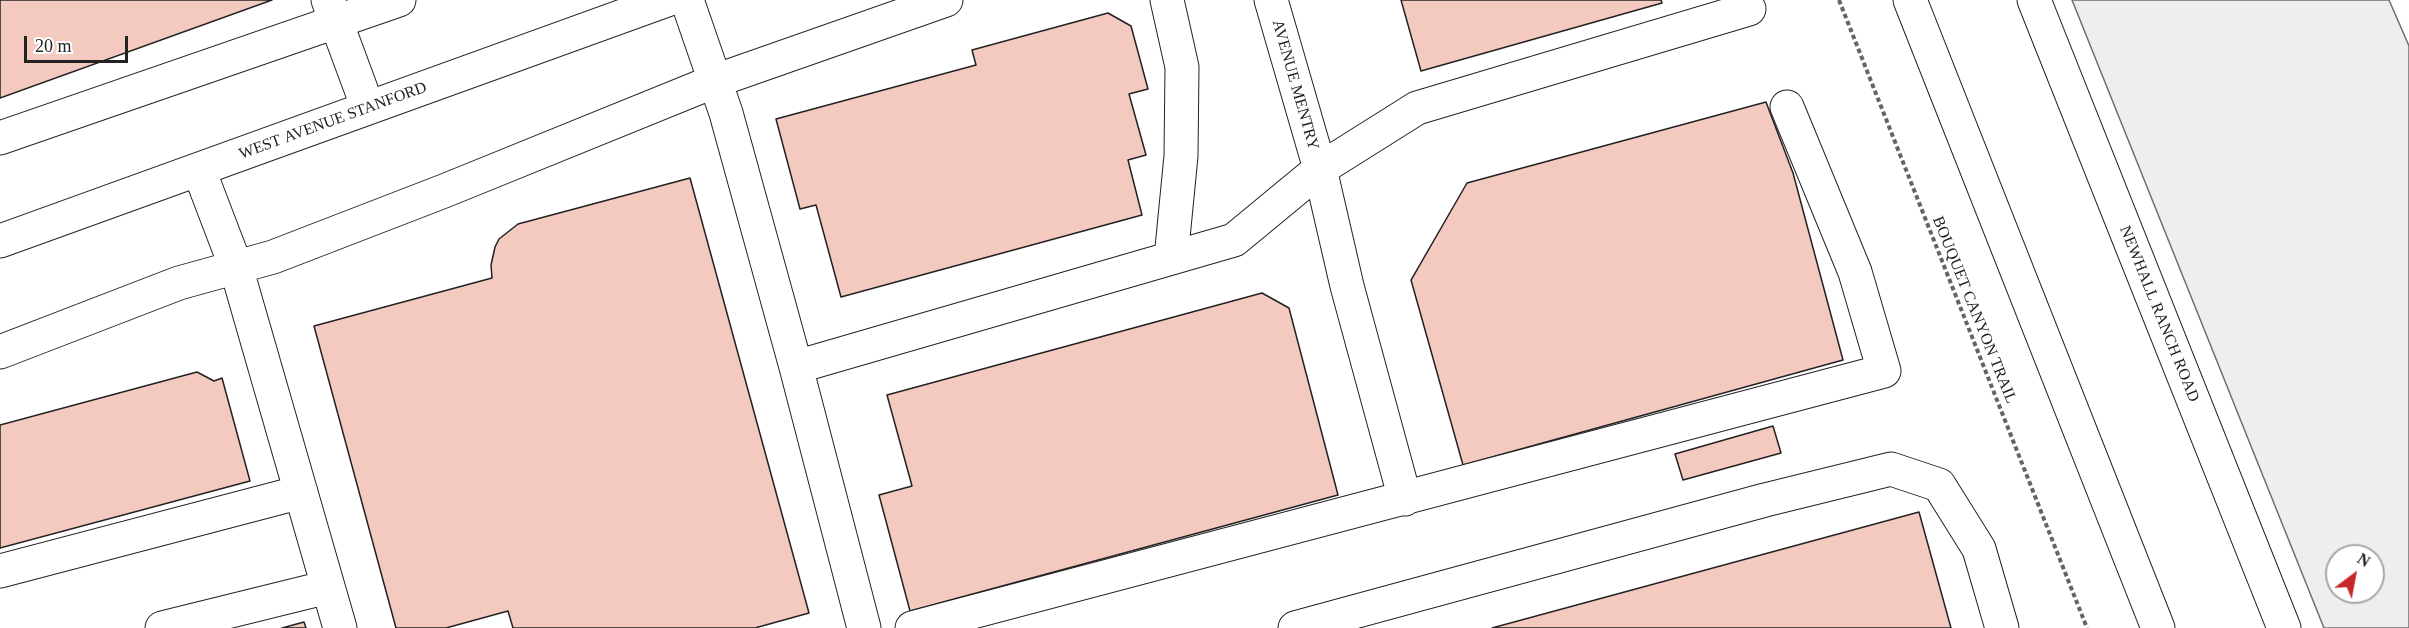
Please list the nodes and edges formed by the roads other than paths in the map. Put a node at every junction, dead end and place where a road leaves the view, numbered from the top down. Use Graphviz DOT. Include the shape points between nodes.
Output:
graph roads {
  1 [pos="399,0"];
  2 [pos="667,0"];
  3 [pos="687,0"];
  4 [pos="946,0"];
  5 [pos="1167,0"];
  6 [pos="1271,0"];
  7 [pos="1745,0"];
  8 [pos="1910,0"];
  9 [pos="2034,0"];
  10 [pos="332,11"];
  11 [pos="715,81"];
  12 [pos="1787,107"];
  13 [pos="368,108"];
  14 [pos="0,138"];
  15 [pos="1320,169"];
  16 [pos="199,170"];
  17 [pos="0,242"];
  18 [pos="1171,258"];
  19 [pos="236,267"];
  20 [pos="0,352"];
  21 [pos="796,367"];
  22 [pos="301,492"];
  23 [pos="1405,499"];
  24 [pos="0,571"];
  25 [pos="328,587"];
  26 [pos="162,628"];
  27 [pos="340,628"];
  28 [pos="864,628"];
  29 [pos="912,628"];
  30 [pos="1294,628"];
  31 [pos="2002,628"];
  32 [pos="2158,628"];
  33 [pos="2284,628"];
  1 -- 10 [label="main road"];
  2 -- 13 [label="main road, WEST AVENUE STANFORD"];
  3 -- 11 [label="main road"];
  4 -- 11 [label="main road"];
  5 -- 18 [label="main road" via="1182,68 1181,156"];
  6 -- 15 [label="main road, AVENUE MENTRY"];
  7 -- 15 [label="main road" via="1749,9 1417,108"];
  8 -- 32 [label="main road"];
  9 -- 33 [label="main road, NEWHALL RANCH ROAD"];
  10 -- 13 [label="main road"];
  10 -- 14 [label="main road"];
  11 -- 19 [label="main road" via="444,191"];
  11 -- 21 [label="main road"];
  12 -- 23 [label="main road" via="1855,272 1884,372"];
  13 -- 16 [label="main road, WEST AVENUE STANFORD"];
  15 -- 18 [label="main road" via="1234,240"];
  15 -- 23 [label="main road, AVENUE MENTRY" via="1347,286"];
  16 -- 17 [label="main road, WEST AVENUE STANFORD"];
  16 -- 19 [label="main road"];
  18 -- 21 [label="main road"];
  19 -- 20 [label="main road" via="179,283"];
  19 -- 22 [label="main road"];
  21 -- 28 [label="main road"];
  22 -- 24 [label="main road"];
  22 -- 25 [label="main road"];
  23 -- 29 [label="main road"];
  25 -- 26 [label="main road"];
  25 -- 27 [label="main road"];
  30 -- 31 [label="main road" via="1891,469 1939,485 1979,549"];
}
